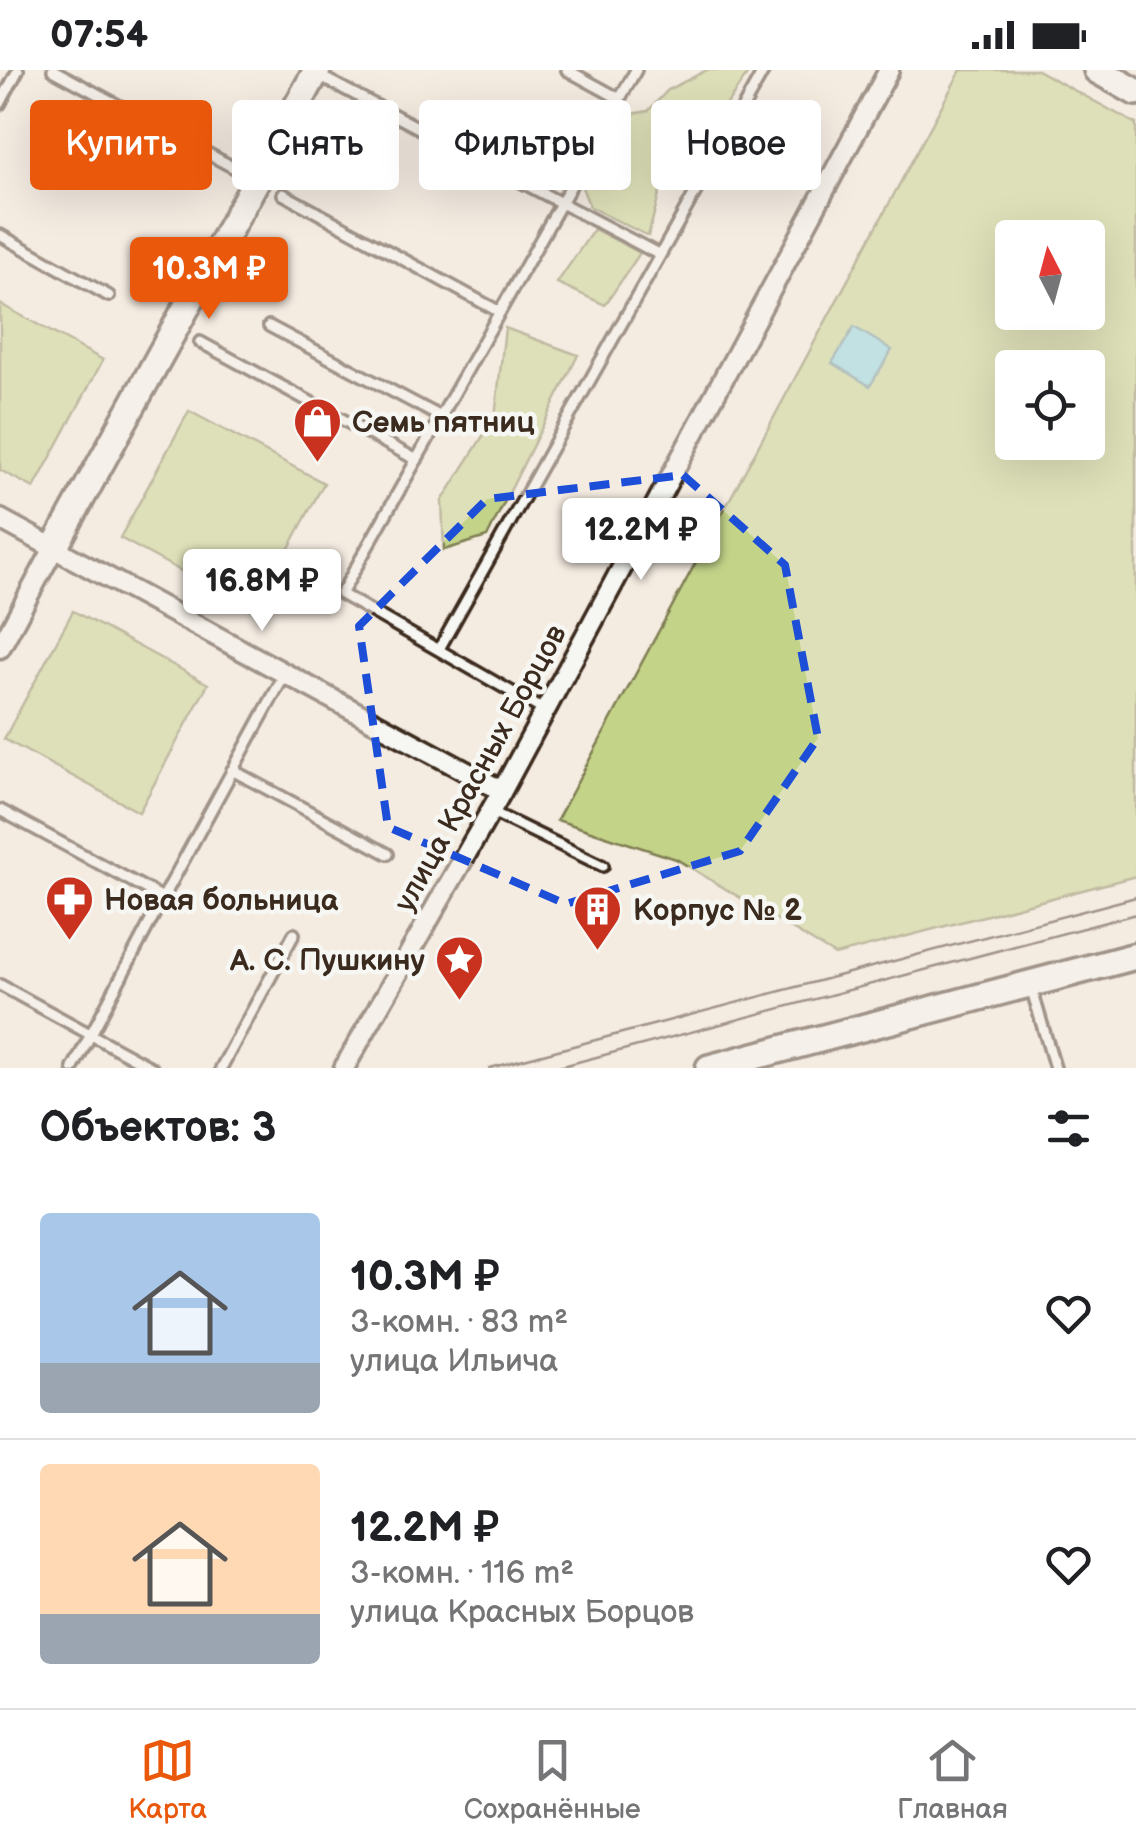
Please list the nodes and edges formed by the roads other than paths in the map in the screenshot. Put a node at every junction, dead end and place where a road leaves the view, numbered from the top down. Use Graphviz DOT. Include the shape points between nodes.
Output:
graph roads {
  1 [pos="18,70"];
  2 [pos="53,70"];
  3 [pos="567,70"];
  4 [pos="636,70"];
  5 [pos="764,70"];
  6 [pos="1096,70"];
  7 [pos="314,71"];
  8 [pos="885,71"];
  9 [pos="1136,92"];
  10 [pos="620,99"];
  11 [pos="299,100"];
  12 [pos="0,104"];
  13 [pos="232,167"];
  14 [pos="251,190"];
  15 [pos="283,194"];
  16 [pos="561,204"];
  17 [pos="0,234"];
  18 [pos="660,255"];
  19 [pos="108,296"];
  20 [pos="500,312"];
  21 [pos="269,326"];
  22 [pos="200,342"];
  23 [pos="441,417"];
  24 [pos="417,460"];
  25 [pos="0,519"];
  26 [pos="54,548"];
  27 [pos="0,648"];
  28 [pos="439,649"];
  29 [pos="285,674"];
  30 [pos="545,711"];
  31 [pos="232,770"];
  32 [pos="502,791"];
  33 [pos="0,810"];
  34 [pos="490,811"];
  35 [pos="388,854"];
  36 [pos="603,866"];
  37 [pos="163,898"];
  38 [pos="294,934"];
  39 [pos="1136,956"];
  40 [pos="1030,984"];
  41 [pos="0,985"];
  42 [pos="90,1034"];
  43 [pos="73,1068"];
  44 [pos="152,1068"];
  45 [pos="221,1068"];
  46 [pos="344,1068"];
  47 [pos="709,1068"];
  48 [pos="1055,1068"];
  1 -- 12 [label="lane"];
  2 -- 13 [label="lane"];
  3 -- 10 [label="lane"];
  4 -- 10 [label="lane"];
  5 -- 18 [label="lane"];
  6 -- 9 [label="street"];
  7 -- 11 [label="street"];
  7 -- 16 [label="lane"];
  8 -- 30 [label="street, улица Красных Борцов"];
  10 -- 16 [label="lane"];
  14 -- 26 [label="street"];
  15 -- 20 [label="lane"];
  16 -- 18 [label="lane"];
  16 -- 20 [label="lane"];
  17 -- 19 [label="lane"];
  18 -- 28 [label="lane"];
  20 -- 23 [label="lane"];
  21 -- 23 [label="lane"];
  22 -- 24 [label="lane"];
  23 -- 24 [label="lane"];
  24 -- 28 [label="lane" via="341,594"];
  25 -- 26 [label="street"];
  26 -- 27 [label="street"];
  26 -- 29 [label="street"];
  28 -- 30 [label="lane"];
  29 -- 31 [label="lane"];
  29 -- 32 [label="street"];
  30 -- 32 [label="street, улица Красных Борцов"];
  31 -- 35 [label="lane"];
  31 -- 37 [label="lane"];
  32 -- 34 [label="street, улица Красных Борцов"];
  33 -- 37 [label="lane"];
  34 -- 36 [label="lane"];
  34 -- 46 [label="street, улица Красных Борцов"];
  37 -- 42 [label="lane"];
  38 -- 45 [label="lane"];
  39 -- 40 [label="street"];
  40 -- 47 [label="street"];
  40 -- 48 [label="lane"];
  41 -- 42 [label="lane"];
  42 -- 43 [label="lane"];
  42 -- 44 [label="lane"];
}
